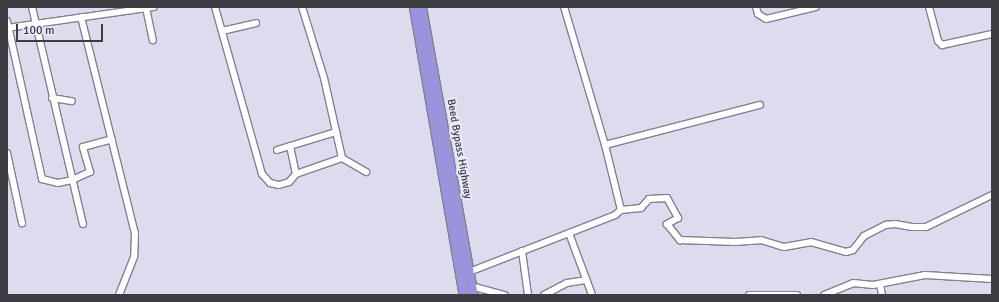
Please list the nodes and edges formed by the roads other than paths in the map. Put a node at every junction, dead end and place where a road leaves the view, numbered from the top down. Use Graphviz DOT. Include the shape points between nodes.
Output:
graph roads {
  1 [pos="32,7"];
  2 [pos="154,7"];
  3 [pos="215,7"];
  4 [pos="302,7"];
  5 [pos="414,7"];
  6 [pos="422,7"];
  7 [pos="564,7"];
  8 [pos="756,7"];
  9 [pos="816,7"];
  10 [pos="929,7"];
  11 [pos="146,8"];
  12 [pos="81,17"];
  13 [pos="7,21"];
  14 [pos="36,23"];
  15 [pos="256,23"];
  16 [pos="8,28"];
  17 [pos="222,31"];
  18 [pos="992,34"];
  19 [pos="153,40"];
  20 [pos="52,98"];
  21 [pos="72,101"];
  22 [pos="760,105"];
  23 [pos="336,132"];
  24 [pos="112,139"];
  25 [pos="605,145"];
  26 [pos="290,146"];
  27 [pos="277,150"];
  28 [pos="7,153"];
  29 [pos="342,158"];
  30 [pos="8,164"];
  31 [pos="366,172"];
  32 [pos="296,174"];
  33 [pos="72,180"];
  34 [pos="992,195"];
  35 [pos="621,210"];
  36 [pos="22,223"];
  37 [pos="83,224"];
  38 [pos="569,233"];
  39 [pos="522,251"];
  40 [pos="469,272"];
  41 [pos="992,279"];
  42 [pos="587,280"];
  43 [pos="880,284"];
  44 [pos="472,291"];
  45 [pos="118,295"];
  46 [pos="464,295"];
  47 [pos="505,295"];
  48 [pos="528,295"];
  49 [pos="544,295"];
  50 [pos="592,295"];
  51 [pos="749,295"];
  52 [pos="797,295"];
  53 [pos="824,295"];
  54 [pos="882,295"];
  1 -- 14 [label="street"];
  2 -- 11 [label="street"];
  3 -- 17 [label="street"];
  4 -- 23 [label="street" via="324,78"];
  5 -- 46 [label="highway, Beed Bypass Highway"];
  6 -- 40 [label="highway, Beed Bypass Highway"];
  7 -- 25 [label="street"];
  8 -- 9 [label="street" via="758,14 766,18"];
  10 -- 18 [label="street" via="938,41 942,45"];
  11 -- 12 [label="street"];
  11 -- 19 [label="street"];
  12 -- 14 [label="street"];
  12 -- 24 [label="street"];
  13 -- 16 [label="street"];
  14 -- 16 [label="street"];
  14 -- 20 [label="street"];
  15 -- 17 [label="street"];
  16 -- 33 [label="street" via="42,179 58,183"];
  17 -- 32 [label="street" via="262,174 270,183 279,185 289,182"];
  20 -- 21 [label="street"];
  20 -- 33 [label="street"];
  22 -- 25 [label="street"];
  23 -- 26 [label="street"];
  23 -- 29 [label="street"];
  24 -- 33 [label="street" via="83,147 90,172"];
  24 -- 45 [label="street" via="136,240 134,257"];
  25 -- 35 [label="street"];
  26 -- 27 [label="street"];
  26 -- 32 [label="street"];
  28 -- 30 [label="street"];
  29 -- 31 [label="street"];
  29 -- 32 [label="street"];
  30 -- 36 [label="street"];
  33 -- 37 [label="street"];
  34 -- 35 [label="street" via="926,227 912,228 895,224 886,226 864,236 853,250 846,252 811,242 784,247 761,240 680,240 667,224 678,218 667,198 649,199 641,208"];
  35 -- 38 [label="street"];
  38 -- 39 [label="street"];
  38 -- 42 [label="street"];
  39 -- 40 [label="street"];
  39 -- 48 [label="street"];
  40 -- 44 [label="highway, Beed Bypass Highway"];
  41 -- 43 [label="street" via="926,275"];
  42 -- 49 [label="street" via="566,283"];
  42 -- 50 [label="street"];
  43 -- 53 [label="street" via="853,284"];
  43 -- 54 [label="street"];
  44 -- 47 [label="street"];
  51 -- 52 [label="street"];
}
